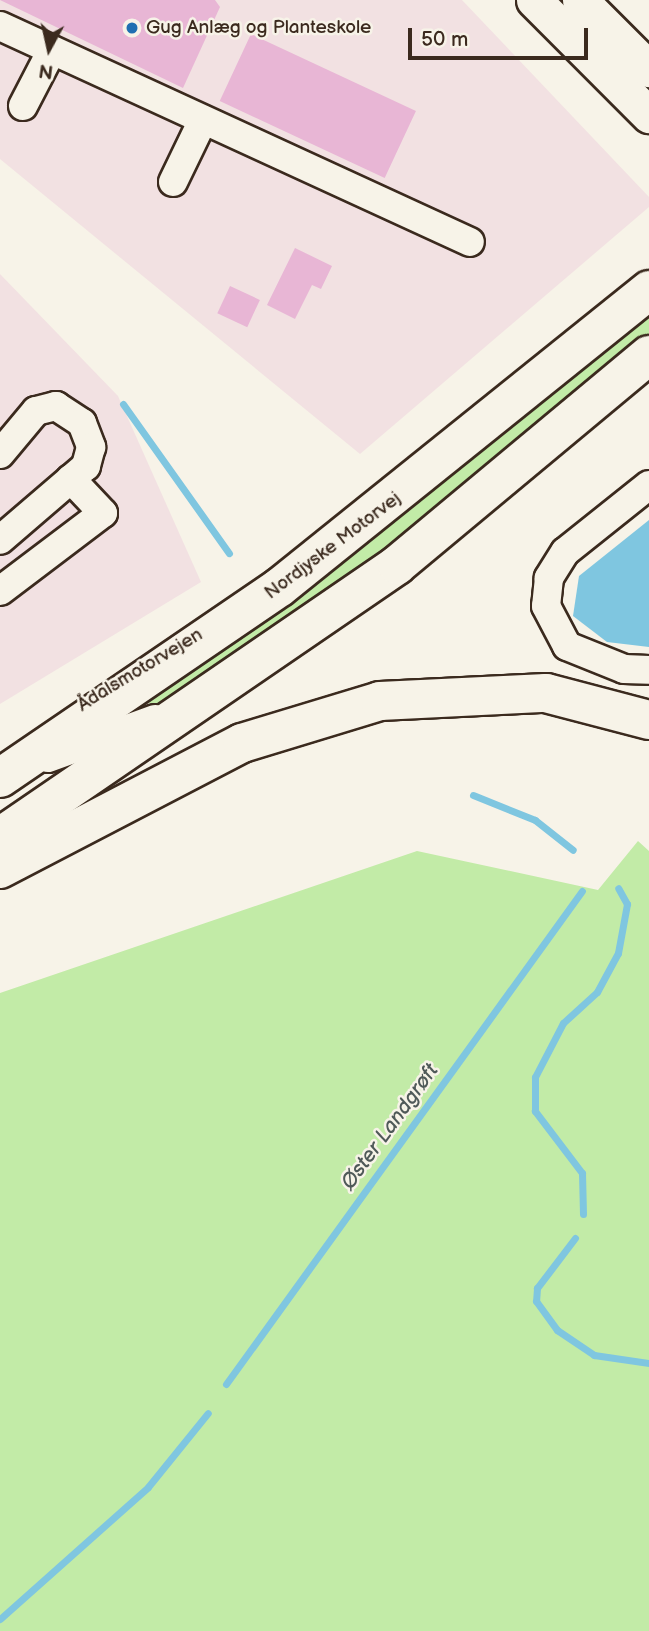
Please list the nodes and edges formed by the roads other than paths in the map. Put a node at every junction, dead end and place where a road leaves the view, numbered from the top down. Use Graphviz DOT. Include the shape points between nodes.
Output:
graph roads {
  1 [pos="534,0"];
  2 [pos="580,0"];
  3 [pos="0,26"];
  4 [pos="52,50"];
  5 [pos="649,69"];
  6 [pos="23,106"];
  7 [pos="649,115"];
  8 [pos="203,120"];
  9 [pos="173,182"];
  10 [pos="470,242"];
  11 [pos="649,290"];
  12 [pos="649,355"];
  13 [pos="0,454"];
  14 [pos="71,479"];
  15 [pos="649,485"];
  16 [pos="0,540"];
  17 [pos="280,587"];
  18 [pos="0,591"];
  19 [pos="649,670"];
  20 [pos="210,699"];
  21 [pos="649,720"];
  22 [pos="4,767"];
  23 [pos="0,837"];
  24 [pos="0,869"];
  1 -- 7 [label="main road"];
  2 -- 5 [label="main road"];
  3 -- 4 [label="lane"];
  4 -- 6 [label="lane"];
  4 -- 8 [label="lane"];
  8 -- 9 [label="lane"];
  8 -- 10 [label="lane"];
  11 -- 17 [label="highway, Nordjyske Motorvej"];
  12 -- 20 [label="highway" via="397,565"];
  13 -- 14 [label="lane" via="36,411 70,410 91,447 86,466"];
  14 -- 16 [label="lane"];
  14 -- 18 [label="lane" via="103,513"];
  15 -- 19 [label="lane" via="565,552 549,578 546,606 567,646 624,670"];
  17 -- 22 [label="highway, Ådalsmotorvejen"];
  20 -- 22 [label="lane"];
  20 -- 23 [label="highway"];
  21 -- 24 [label="highway" via="545,693 380,701 310,718 242,743"];
}
